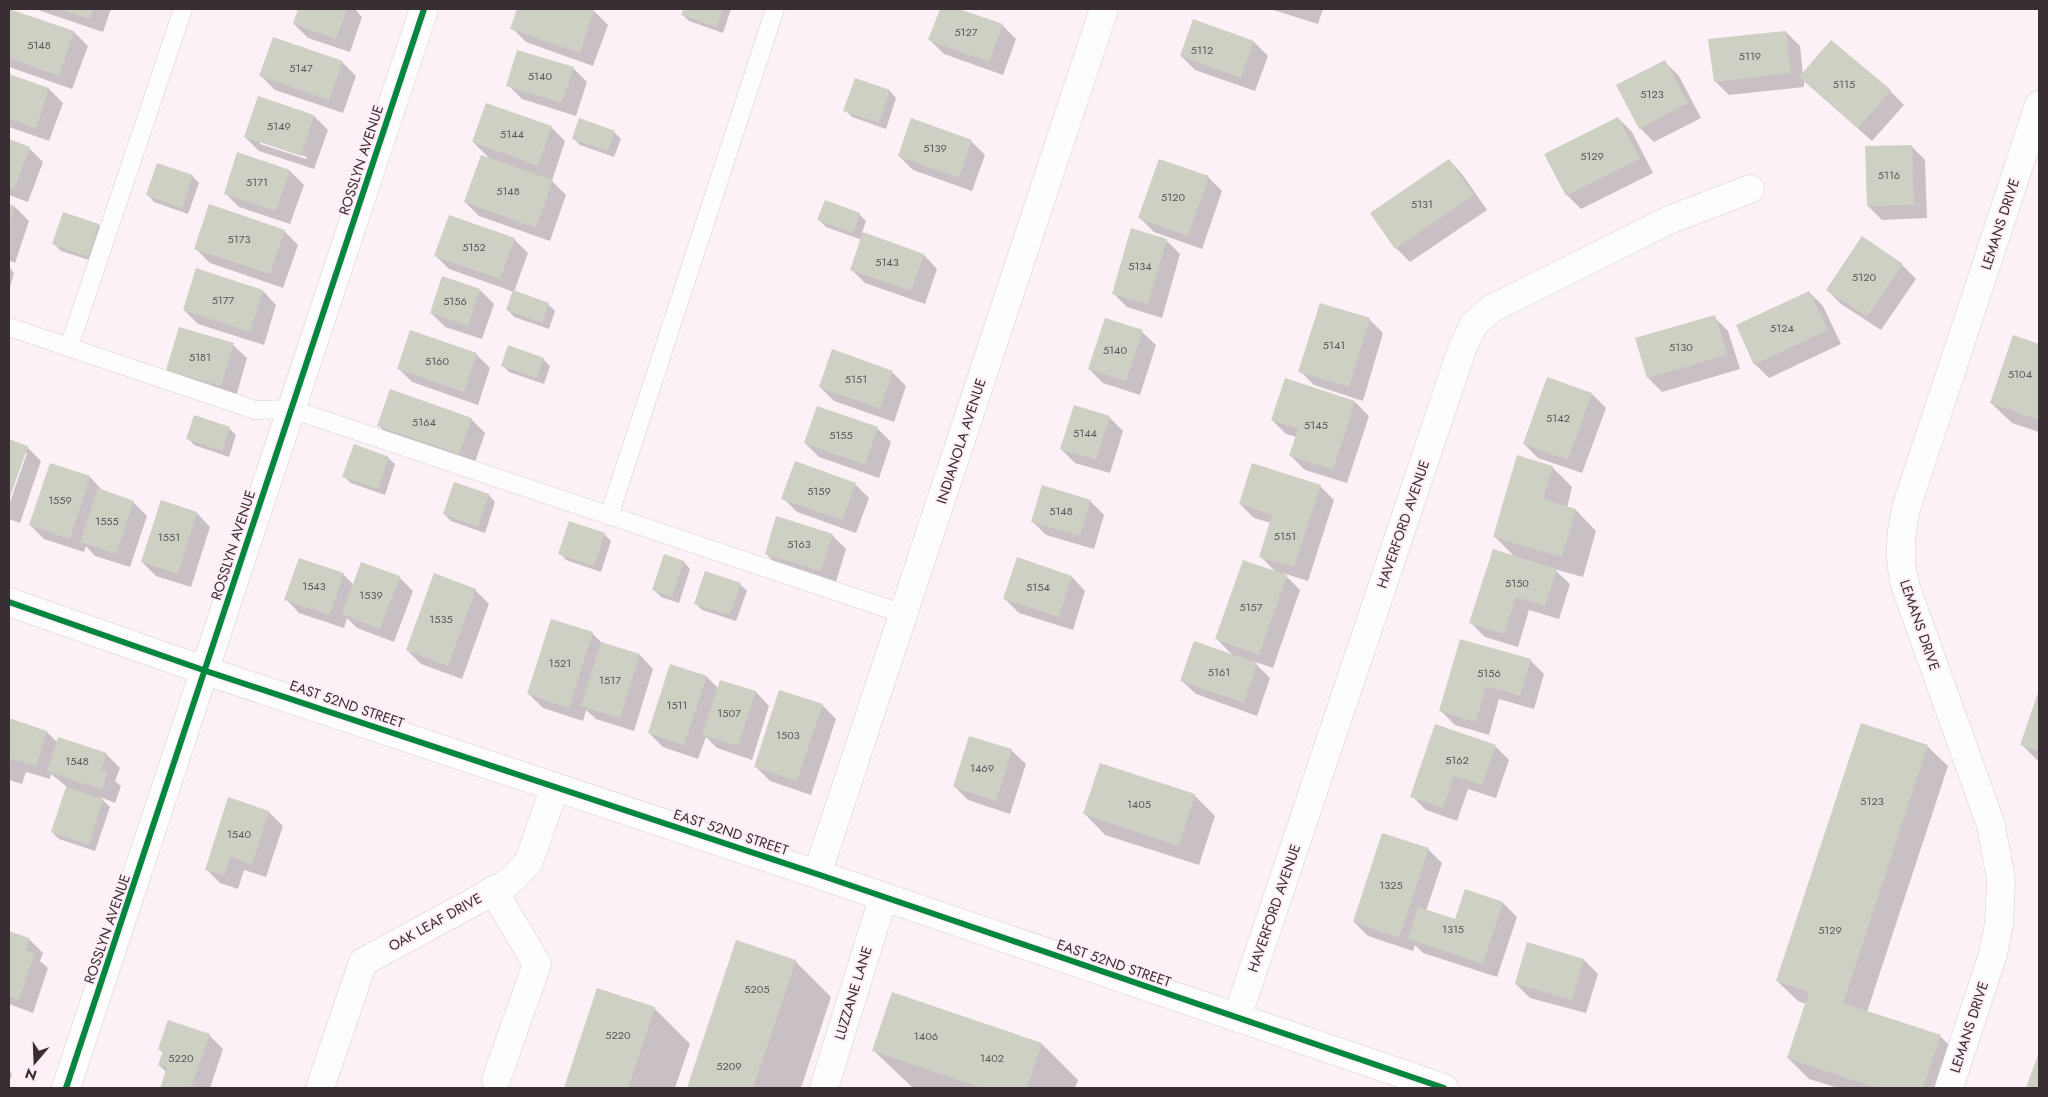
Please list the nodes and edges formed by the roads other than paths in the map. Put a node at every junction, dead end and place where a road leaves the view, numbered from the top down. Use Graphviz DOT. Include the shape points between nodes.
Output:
graph roads {
  1 [pos="183,9"];
  2 [pos="424,9"];
  3 [pos="776,9"];
  4 [pos="1104,9"];
  5 [pos="2039,106"];
  6 [pos="1750,189"];
  7 [pos="9,327"];
  8 [pos="69,347"];
  9 [pos="291,409"];
  10 [pos="609,516"];
  11 [pos="9,602"];
  12 [pos="904,614"];
  13 [pos="206,671"];
  14 [pos="555,787"];
  15 [pos="817,874"];
  16 [pos="493,890"];
  17 [pos="883,898"];
  18 [pos="1237,1018"];
  19 [pos="496,1080"];
  20 [pos="1401,1082"];
  21 [pos="66,1088"];
  22 [pos="320,1088"];
  23 [pos="824,1088"];
  24 [pos="1444,1088"];
  25 [pos="1949,1088"];
  1 -- 8 [label="lane"];
  2 -- 9 [label="street, ROSSLYN AVENUE"];
  3 -- 10 [label="lane"];
  4 -- 12 [label="street, INDIANOLA AVENUE"];
  5 -- 25 [label="street, LEMANS DRIVE" via="1908,502 1900,538 1905,585 1991,825 2001,880 1993,954"];
  6 -- 18 [label="street, HAVERFORD AVENUE" via="1669,220 1491,309 1474,324 1462,348"];
  7 -- 8 [label="lane"];
  8 -- 9 [label="lane" via="255,410"];
  9 -- 10 [label="lane"];
  9 -- 13 [label="street, ROSSLYN AVENUE"];
  10 -- 12 [label="lane"];
  11 -- 13 [label="street, EAST 52ND STREET"];
  12 -- 15 [label="street, INDIANOLA AVENUE"];
  13 -- 14 [label="street, EAST 52ND STREET"];
  13 -- 21 [label="street, ROSSLYN AVENUE"];
  14 -- 15 [label="street, EAST 52ND STREET"];
  14 -- 16 [label="street" via="529,861 515,877"];
  15 -- 17 [label="street, EAST 52ND STREET"];
  16 -- 19 [label="street, OAK LEAF DRIVE" via="537,964"];
  16 -- 22 [label="street, OAK LEAF DRIVE" via="363,962"];
  17 -- 18 [label="street, EAST 52ND STREET"];
  17 -- 23 [label="street, LUZZANE LANE"];
  18 -- 20 [label="street, EAST 52ND STREET"];
  20 -- 24 [label="street, EAST 52ND STREET"];
}
